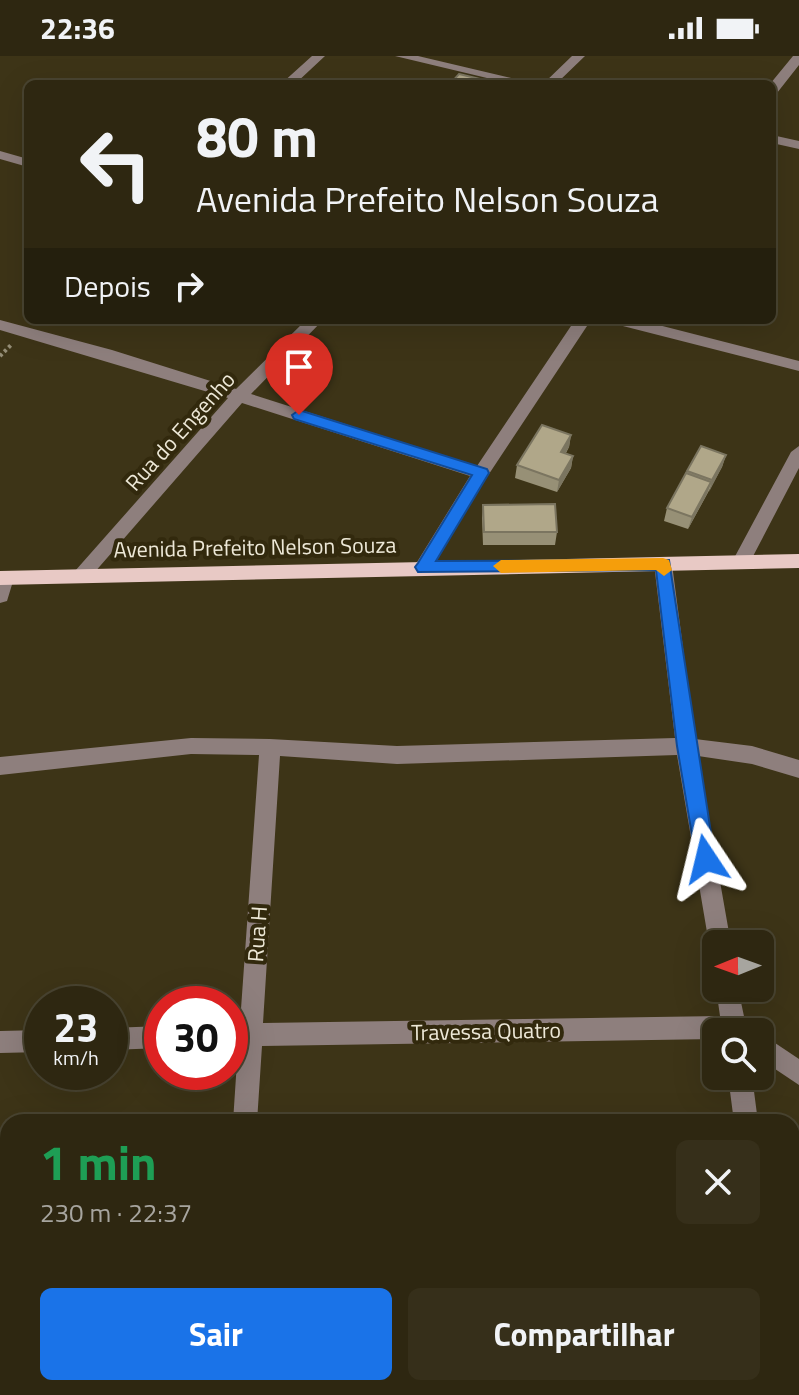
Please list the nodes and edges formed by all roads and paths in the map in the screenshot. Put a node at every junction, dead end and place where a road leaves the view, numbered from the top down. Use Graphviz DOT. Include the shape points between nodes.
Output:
graph roads {
  1 [pos="319,56"];
  2 [pos="401,56"];
  3 [pos="579,56"];
  4 [pos="799,57"];
  5 [pos="292,80"];
  6 [pos="512,80"];
  7 [pos="553,80"];
  8 [pos="776,85"];
  9 [pos="776,140"];
  10 [pos="799,145"];
  11 [pos="0,155"];
  12 [pos="24,162"];
  13 [pos="311,324"];
  14 [pos="580,324"];
  15 [pos="636,324"];
  16 [pos="0,325"];
  17 [pos="31,325"];
  18 [pos="799,366"];
  19 [pos="239,396"];
  20 [pos="799,452"];
  21 [pos="481,473"];
  22 [pos="799,561"];
  23 [pos="741,562"];
  24 [pos="663,564"];
  25 [pos="423,567"];
  26 [pos="81,576"];
  27 [pos="2,584"];
  28 [pos="686,746"];
  29 [pos="270,747"];
  30 [pos="0,766"];
  31 [pos="799,769"];
  32 [pos="718,930"];
  33 [pos="245,986"];
  34 [pos="702,1030"];
  35 [pos="248,1034"];
  36 [pos="24,1041"];
  37 [pos="0,1042"];
  38 [pos="774,1055"];
  39 [pos="799,1073"];
  40 [pos="243,1090"];
  41 [pos="742,1090"];
  42 [pos="245,1114"];
  43 [pos="745,1114"];
  1 -- 5 [label="street"];
  2 -- 6 [label="street"];
  3 -- 7 [label="street"];
  4 -- 8 [label="street"];
  9 -- 10 [label="street"];
  11 -- 12 [label="street"];
  13 -- 19 [label="street, Rua do Engenho"];
  14 -- 21 [label="street"];
  15 -- 18 [label="street"];
  16 -- 17 [label="street"];
  17 -- 19 [label="street"];
  19 -- 21 [label="street"];
  19 -- 26 [label="street, Rua do Engenho"];
  20 -- 23 [label="street"];
  21 -- 25 [label="street"];
  22 -- 23 [label="main road, Avenida Prefeito Nelson Souza"];
  23 -- 24 [label="main road, Avenida Prefeito Nelson Souza"];
  24 -- 25 [label="main road, Avenida Prefeito Nelson Souza"];
  24 -- 28 [label="street"];
  25 -- 26 [label="main road, Avenida Prefeito Nelson Souza"];
  26 -- 27 [label="main road, Avenida Prefeito Nelson Souza"];
  28 -- 29 [label="street" via="397,755"];
  28 -- 31 [label="street" via="752,755"];
  28 -- 32 [label="street"];
  29 -- 30 [label="street" via="191,746"];
  29 -- 33 [label="street, Rua H"];
  34 -- 35 [label="street, Travessa Quatro"];
  36 -- 37 [label="street"];
  38 -- 39 [label="street"];
  40 -- 42 [label="street, Rua H"];
  41 -- 43 [label="street"];
}
